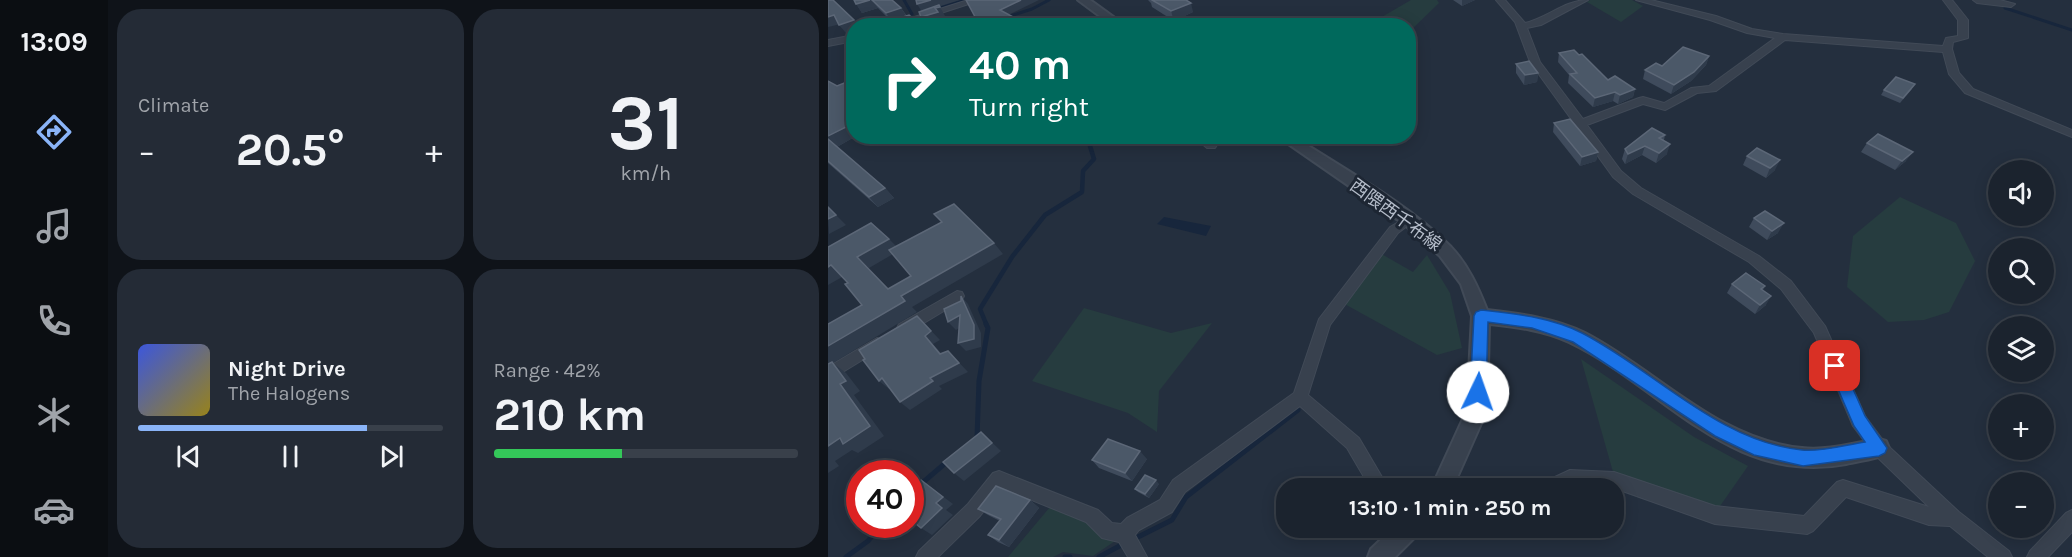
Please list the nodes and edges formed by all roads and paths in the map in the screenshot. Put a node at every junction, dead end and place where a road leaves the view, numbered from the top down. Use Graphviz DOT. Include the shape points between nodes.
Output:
graph roads {
  1 [pos="977,0"];
  2 [pos="1083,0"];
  3 [pos="1500,0"];
  4 [pos="1584,0"];
  5 [pos="1640,0"];
  6 [pos="1947,0"];
  7 [pos="1977,0"];
  8 [pos="2011,4"];
  9 [pos="917,18"];
  10 [pos="1110,18"];
  11 [pos="1524,26"];
  12 [pos="1783,37"];
  13 [pos="846,40"];
  14 [pos="828,43"];
  15 [pos="1947,49"];
  16 [pos="1580,124"];
  17 [pos="2072,134"];
  18 [pos="1296,144"];
  19 [pos="1409,220"];
  20 [pos="957,296"];
  21 [pos="1481,316"];
  22 [pos="828,375"];
  23 [pos="1300,397"];
  24 [pos="1879,448"];
  25 [pos="1374,478"];
  26 [pos="1446,478"];
  27 [pos="1624,483"];
  28 [pos="1953,518"];
  29 [pos="2072,519"];
  30 [pos="1398,538"];
  31 [pos="1131,545"];
  32 [pos="925,557"];
  33 [pos="1379,557"];
  34 [pos="2003,557"];
  35 [pos="2036,557"];
  1 -- 9 [label="street"];
  2 -- 10 [label="street"];
  3 -- 11 [label="street"];
  4 -- 11 [label="street"];
  5 -- 12 [label="street"];
  6 -- 15 [label="street" via="1963,20 1963,38 1949,40"];
  7 -- 8 [label="street"];
  11 -- 16 [label="street" via="1535,62"];
  12 -- 15 [label="street"];
  12 -- 16 [label="street" via="1712,89 1695,90 1665,107 1643,100"];
  13 -- 14 [label="street"];
  15 -- 17 [label="street" via="1954,74 1969,91"];
  16 -- 24 [label="street" via="1617,174 1637,191 1754,259 1786,285 1820,330 1859,421"];
  18 -- 19 [label="street, 西隈西千布線"];
  19 -- 21 [label="street, 西隈西千布線" via="1446,252 1468,282"];
  19 -- 23 [label="street" via="1394,230 1324,323"];
  20 -- 22 [label="street"];
  21 -- 24 [label="street" via="1532,322 1578,338 1720,430 1754,447 1803,458"];
  21 -- 26 [label="street, 西隈西千布線" via="1477,410"];
  23 -- 25 [label="street" via="1353,443"];
  23 -- 31 [label="street" via="1179,486 1166,506 1133,524"];
  24 -- 28 [label="street"];
  27 -- 28 [label="street" via="1715,515 1807,525 1843,488 1929,516"];
  28 -- 34 [label="street"];
  29 -- 35 [label="street"];
  30 -- 33 [label="street"];
  31 -- 32 [label="street" via="1108,532 1092,516 999,479 974,510"];
}
